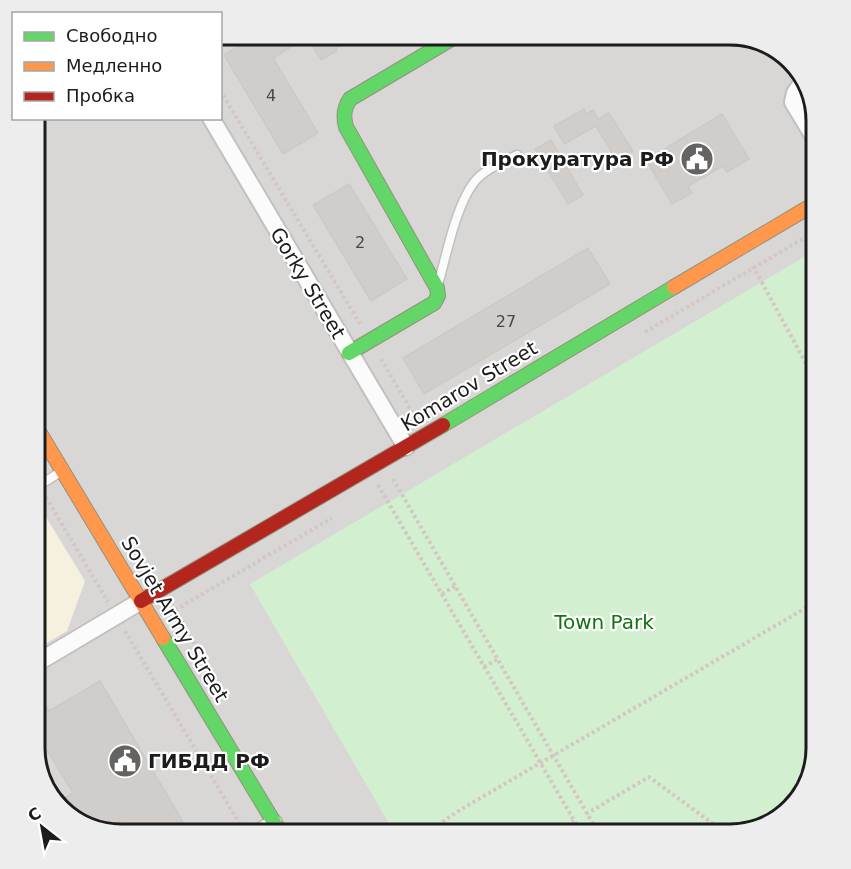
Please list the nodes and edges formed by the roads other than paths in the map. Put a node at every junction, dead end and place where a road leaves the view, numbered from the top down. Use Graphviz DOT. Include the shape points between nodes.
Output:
graph roads {
  1 [pos="441,45"];
  2 [pos="798,88"];
  3 [pos="212,120"];
  4 [pos="806,123"];
  5 [pos="517,154"];
  6 [pos="806,209"];
  7 [pos="437,288"];
  8 [pos="350,353"];
  9 [pos="45,442"];
  10 [pos="406,447"];
  11 [pos="62,471"];
  12 [pos="45,481"];
  13 [pos="141,601"];
  14 [pos="45,657"];
  15 [pos="275,824"];
  1 -- 7 [label="street" via="350,99 342,117"];
  2 -- 4 [label="street" via="794,102"];
  3 -- 8 [label="street, Gorky Street"];
  5 -- 7 [label="lane" via="472,184 455,224"];
  6 -- 10 [label="street, Komarov Street"];
  7 -- 8 [label="street" via="434,303"];
  8 -- 10 [label="street, Gorky Street"];
  9 -- 11 [label="street, Sovjet Army Street"];
  10 -- 13 [label="street, Komarov Street"];
  11 -- 12 [label="lane"];
  11 -- 13 [label="street, Sovjet Army Street"];
  13 -- 14 [label="street"];
  13 -- 15 [label="street, Sovjet Army Street"];
}
